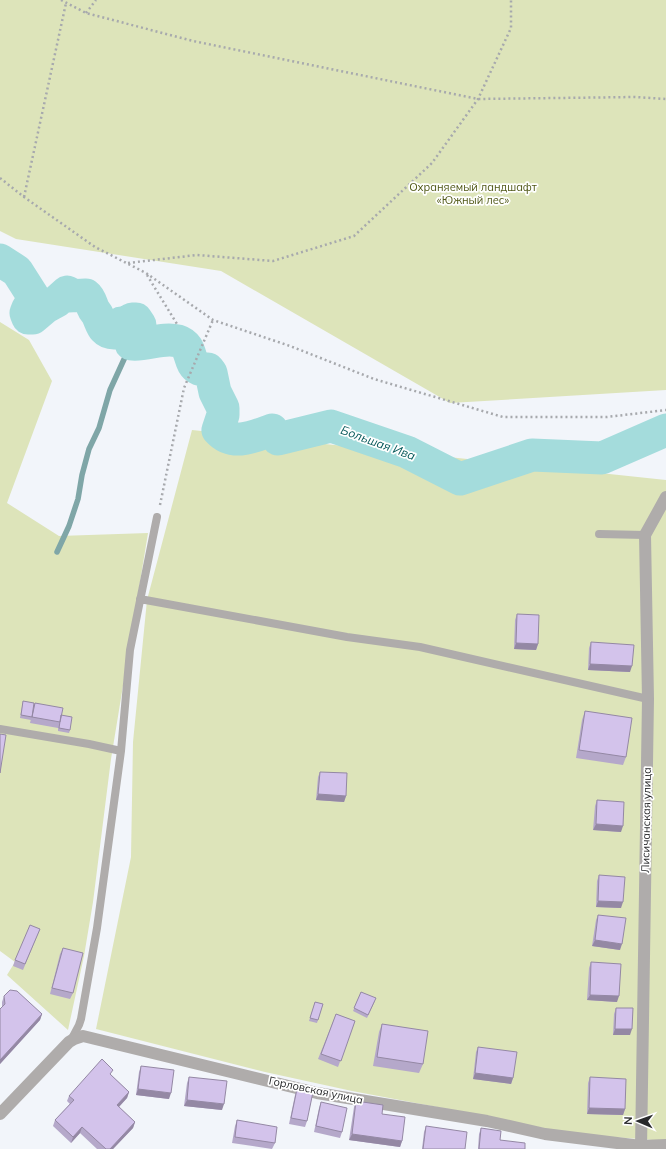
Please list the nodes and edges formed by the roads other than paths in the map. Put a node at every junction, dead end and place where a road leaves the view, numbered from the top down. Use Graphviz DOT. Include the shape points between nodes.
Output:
graph roads {
  1 [pos="666,497"];
  2 [pos="157,517"];
  3 [pos="599,534"];
  4 [pos="645,535"];
  5 [pos="140,599"];
  6 [pos="648,700"];
  7 [pos="0,729"];
  8 [pos="121,751"];
  9 [pos="69,1042"];
  10 [pos="0,1114"];
  11 [pos="666,1145"];
  12 [pos="641,1147"];
  1 -- 4 [label="street, Лисичанская улица"];
  2 -- 5 [label="lane"];
  3 -- 4 [label="lane"];
  4 -- 6 [label="street, Лисичанская улица"];
  5 -- 6 [label="lane" via="347,638 420,647"];
  5 -- 8 [label="lane" via="128,664"];
  6 -- 12 [label="street, Лисичанская улица"];
  7 -- 8 [label="lane"];
  8 -- 9 [label="lane" via="97,928 81,1019"];
  9 -- 10 [label="street"];
  9 -- 12 [label="street, Горловская улица" via="78,1037 88,1037 317,1093 487,1121 545,1134"];
  11 -- 12 [label="street, Горловская улица"];
}
